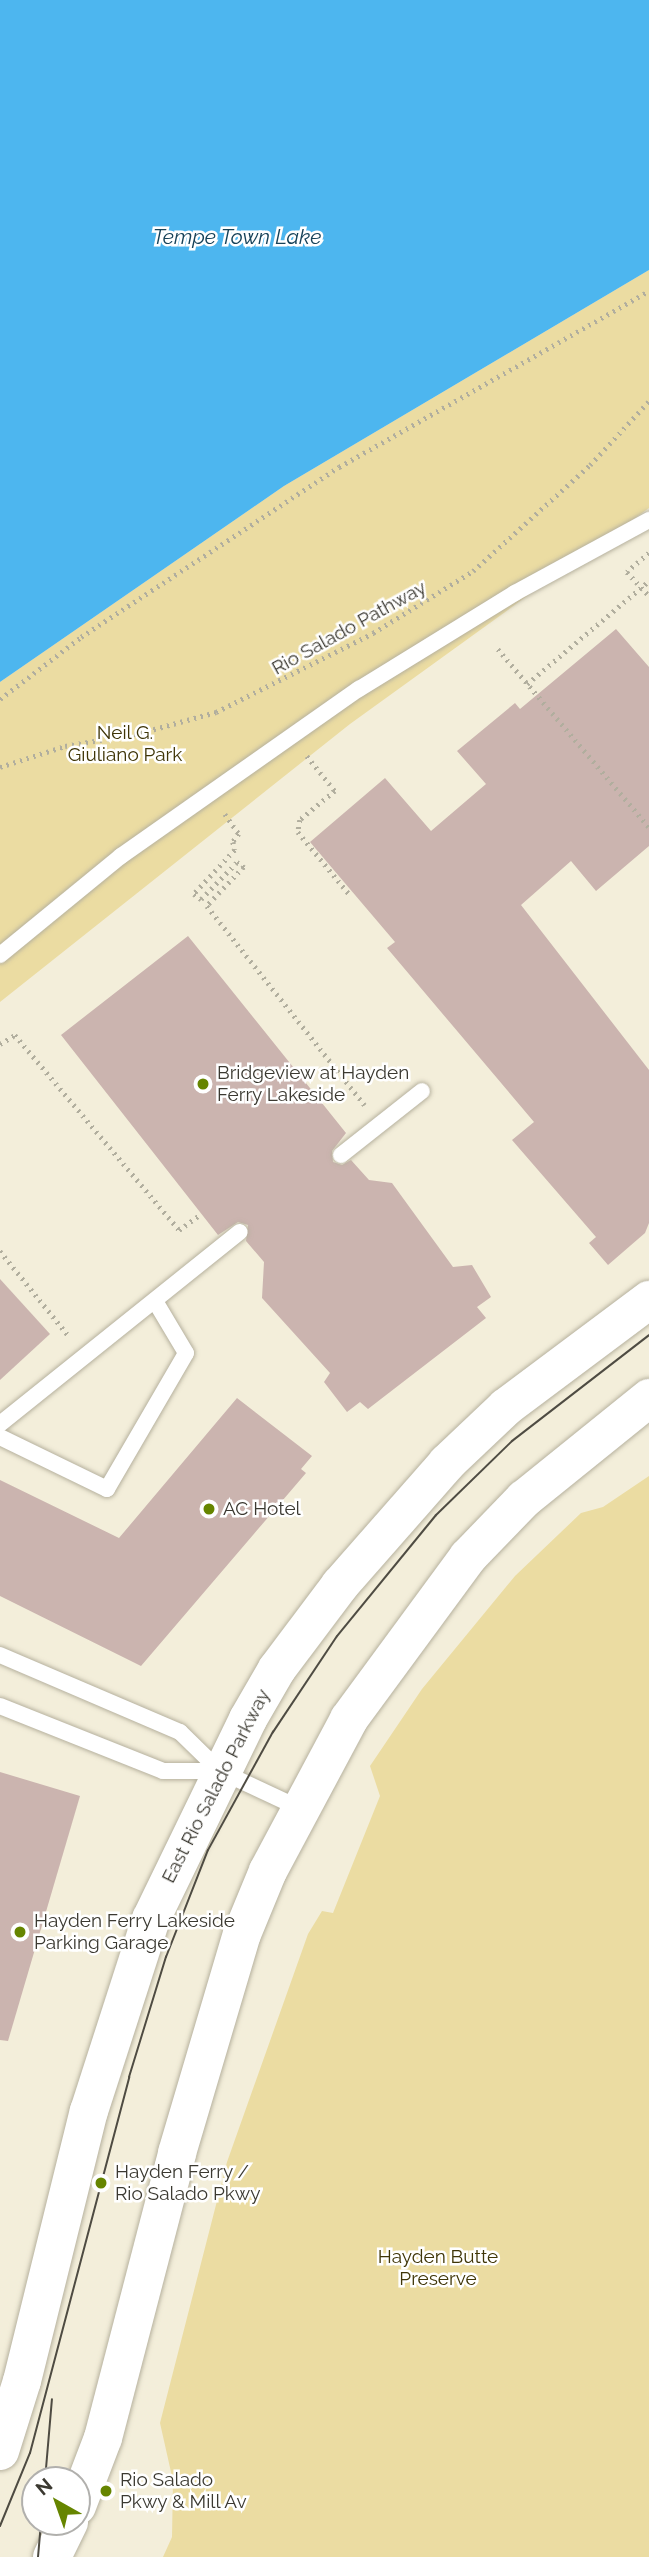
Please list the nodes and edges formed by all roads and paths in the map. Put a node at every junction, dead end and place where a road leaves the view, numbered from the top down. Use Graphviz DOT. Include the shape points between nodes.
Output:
graph roads {
  1 [pos="649,291"];
  2 [pos="649,401"];
  3 [pos="649,520"];
  4 [pos="649,554"];
  5 [pos="649,581"];
  6 [pos="641,587"];
  7 [pos="649,596"];
  8 [pos="498,649"];
  9 [pos="527,684"];
  10 [pos="0,699"];
  11 [pos="291,736"];
  12 [pos="0,767"];
  13 [pos="210,793"];
  14 [pos="649,827"];
  15 [pos="349,895"];
  16 [pos="0,955"];
  17 [pos="0,1044"];
  18 [pos="422,1091"];
  19 [pos="357,1095"];
  20 [pos="341,1155"];
  21 [pos="198,1216"];
  22 [pos="240,1232"];
  23 [pos="0,1251"];
  24 [pos="649,1300"];
  25 [pos="155,1301"];
  26 [pos="60,1322"];
  27 [pos="649,1398"];
  28 [pos="0,1424"];
  29 [pos="0,1437"];
  30 [pos="0,1654"];
  31 [pos="0,1706"];
  32 [pos="219,1771"];
  33 [pos="302,1809"];
  34 [pos="0,2451"];
  35 [pos="91,2469"];
  36 [pos="62,2536"];
  37 [pos="52,2557"];
  1 -- 10 [label="path" via="339,467 81,637"];
  2 -- 12 [label="path, Rio Salado Pathway" via="590,465 472,571 373,634 216,712 140,733 65,746"];
  3 -- 11 [label="lane" via="441,638"];
  4 -- 6 [label="path" via="627,572"];
  5 -- 6 [label="path"];
  6 -- 7 [label="path"];
  6 -- 9 [label="path"];
  8 -- 9 [label="path"];
  9 -- 14 [label="path"];
  11 -- 13 [label="lane"];
  11 -- 15 [label="path" via="335,791 300,820 298,832"];
  13 -- 16 [label="lane" via="121,856"];
  13 -- 19 [label="path" via="239,834 233,842 235,850 194,894 201,899 237,862 244,867 207,906"];
  17 -- 21 [label="path" via="15,1035 179,1230"];
  18 -- 20 [label="lane"];
  22 -- 25 [label="lane"];
  23 -- 26 [label="path"];
  24 -- 32 [label="main road, East Rio Salado Parkway" via="506,1407 447,1463 340,1585 277,1669"];
  25 -- 28 [label="lane"];
  25 -- 29 [label="lane" via="186,1353 107,1489"];
  27 -- 33 [label="main road" via="524,1499 468,1557 349,1718"];
  30 -- 32 [label="lane" via="180,1732"];
  31 -- 32 [label="lane" via="163,1771"];
  32 -- 33 [label="lane"];
  32 -- 34 [label="main road, East Rio Salado Parkway" via="150,1919 89,2111 22,2381"];
  33 -- 35 [label="main road" via="242,1934"];
  36 -- 37 [label="main road"];
}
